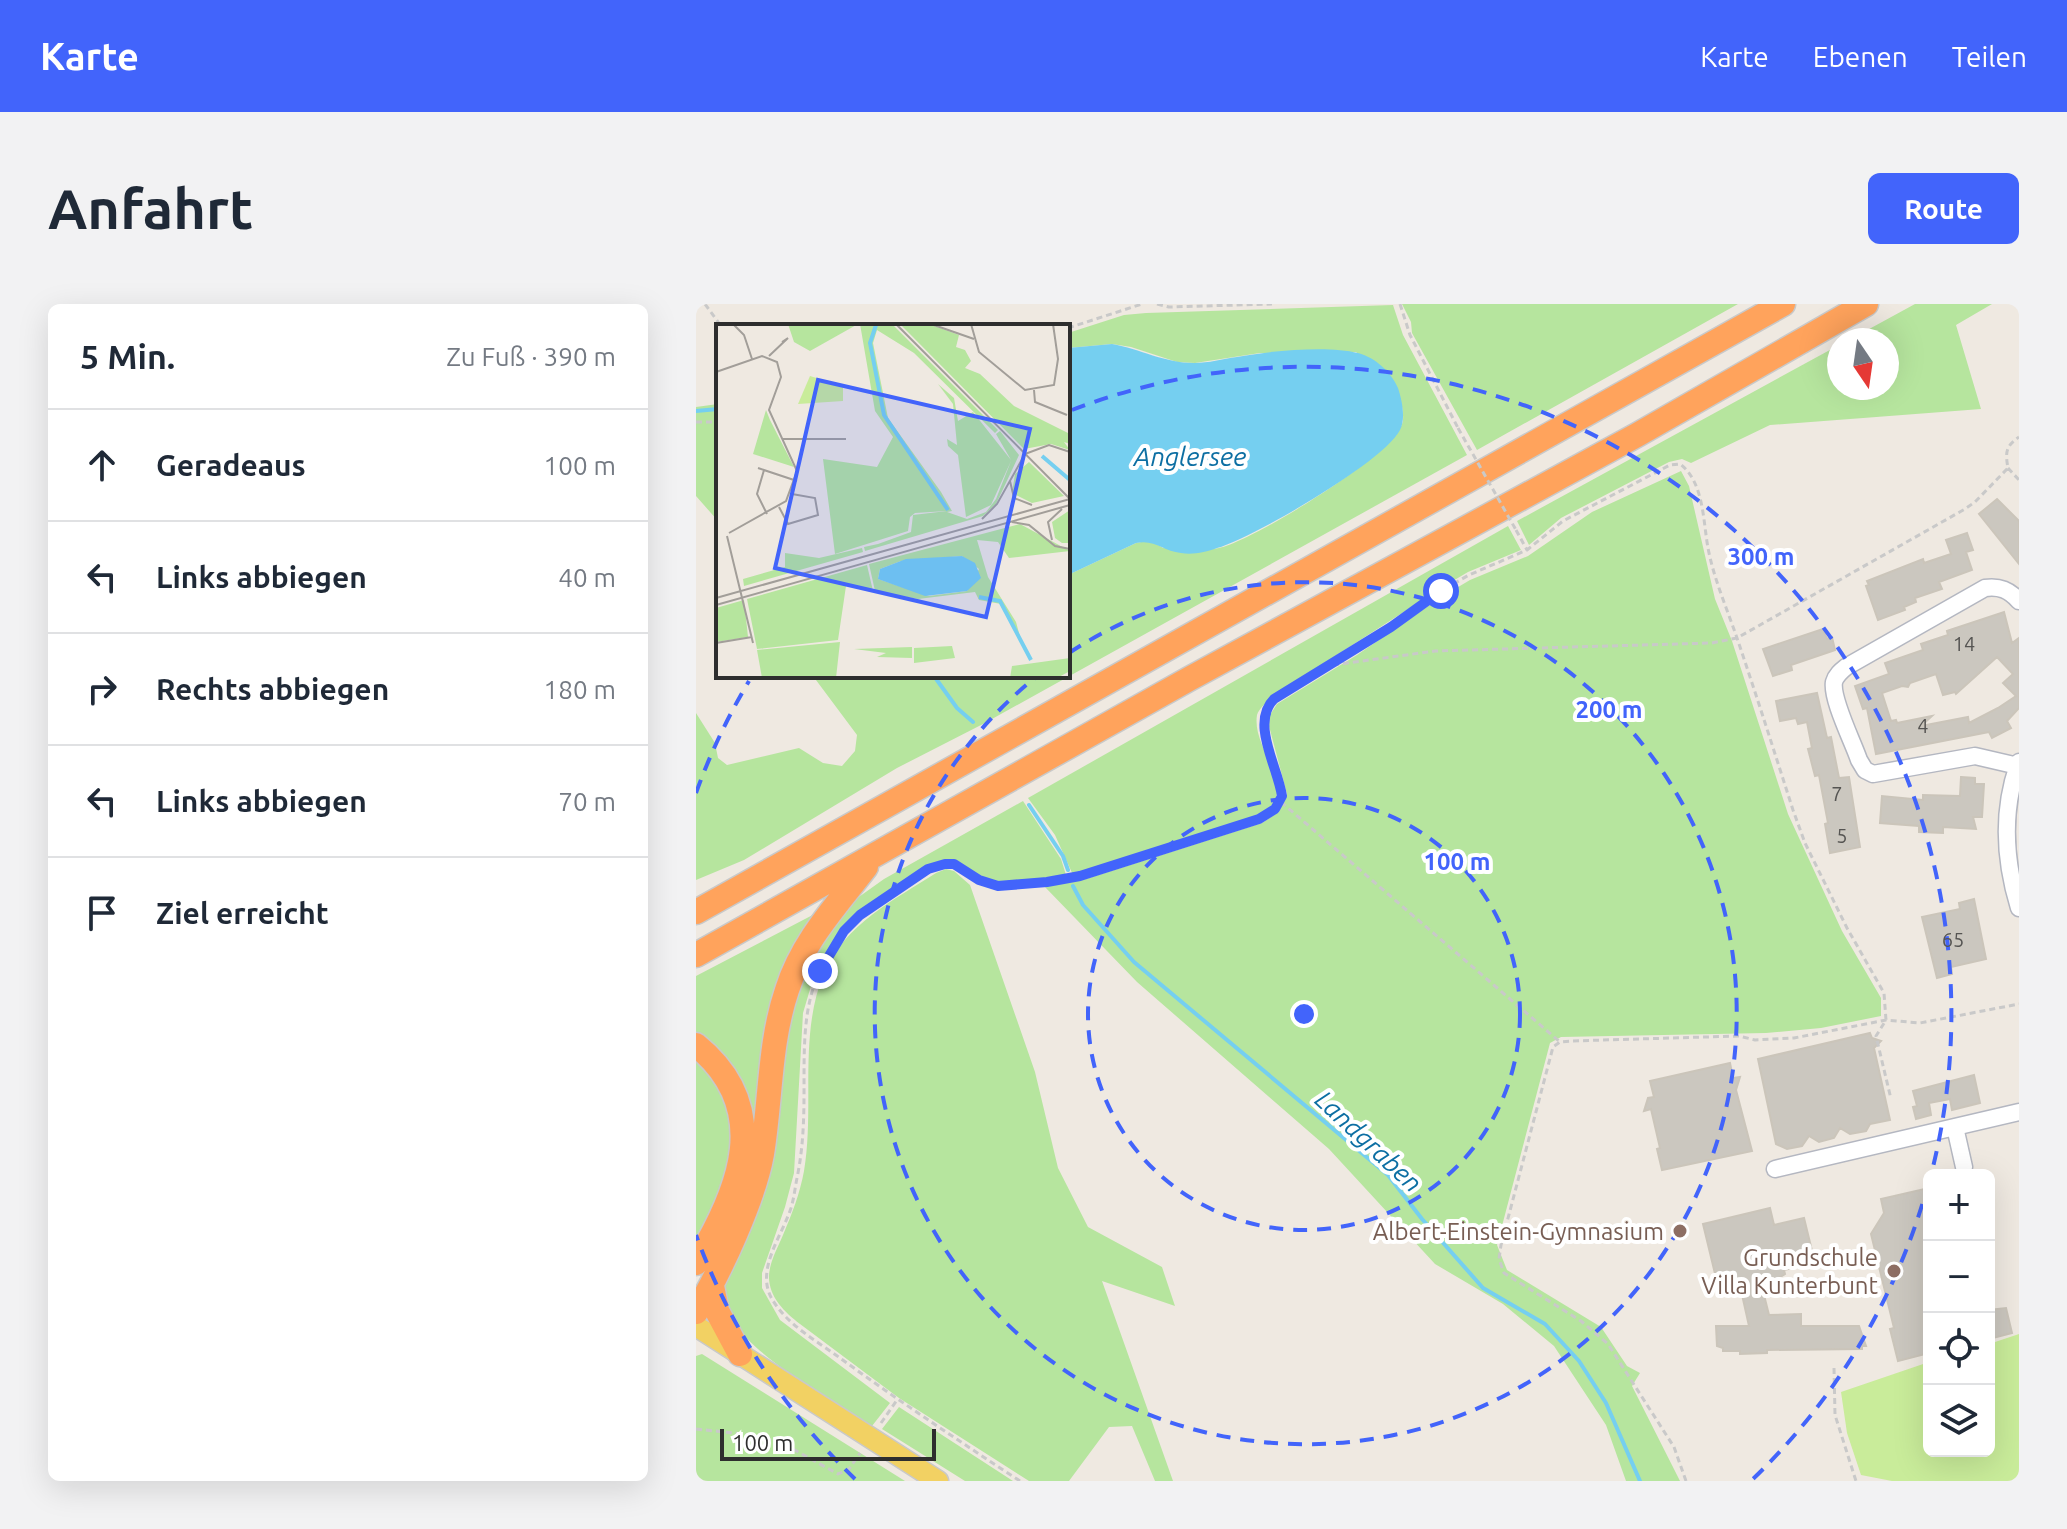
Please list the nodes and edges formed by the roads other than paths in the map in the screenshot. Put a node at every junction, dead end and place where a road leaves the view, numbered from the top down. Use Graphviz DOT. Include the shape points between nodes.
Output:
graph roads {
  1 [pos="1783,304"];
  2 [pos="1866,304"];
  3 [pos="2019,601"];
  4 [pos="2018,764"];
  5 [pos="2013,852"];
  6 [pos="873,858"];
  7 [pos="752,883"];
  8 [pos="696,896"];
  9 [pos="2019,908"];
  10 [pos="696,912"];
  11 [pos="696,955"];
  12 [pos="696,1045"];
  13 [pos="2019,1112"];
  14 [pos="1955,1127"];
  15 [pos="1964,1167"];
  16 [pos="1775,1169"];
  17 [pos="696,1263"];
  18 [pos="712,1286"];
  19 [pos="696,1312"];
  20 [pos="696,1326"];
  21 [pos="740,1354"];
  22 [pos="938,1481"];
  1 -- 7 [label="highway"];
  2 -- 6 [label="highway"];
  3 -- 4 [label="street" via="1999,587 1985,588 1846,667 1834,683 1859,760 1873,774 1975,756"];
  4 -- 5 [label="street" via="2006,813"];
  5 -- 9 [label="street"];
  6 -- 11 [label="highway"];
  6 -- 18 [label="highway" via="808,943 786,990 762,1157"];
  7 -- 8 [label="highway"];
  7 -- 10 [label="highway"];
  12 -- 17 [label="highway" via="732,1086 744,1134 733,1188"];
  13 -- 14 [label="street"];
  14 -- 15 [label="street"];
  14 -- 16 [label="street"];
  18 -- 19 [label="highway"];
  18 -- 21 [label="highway" via="717,1311"];
  20 -- 21 [label="main road"];
  21 -- 22 [label="main road"];
}
